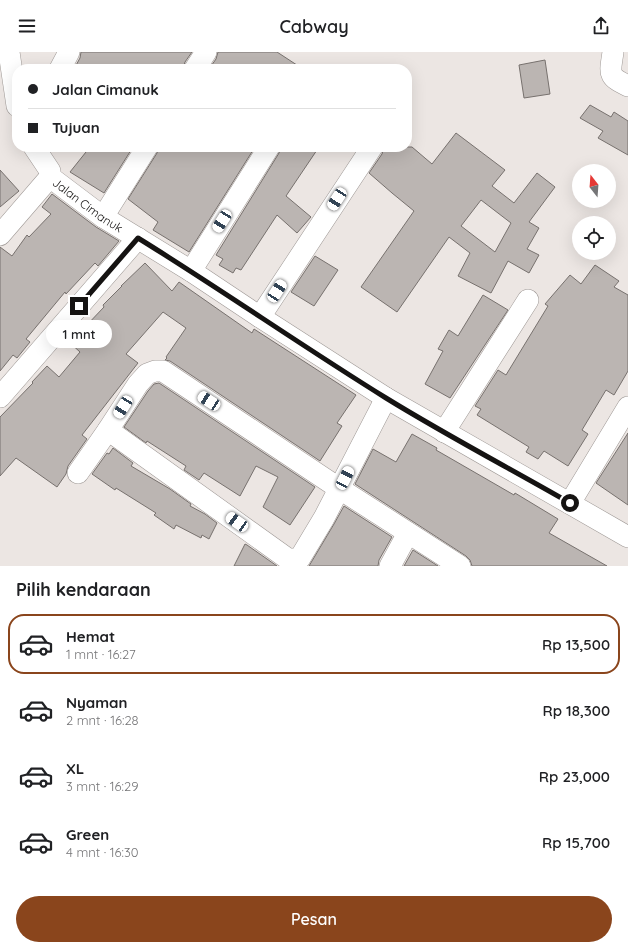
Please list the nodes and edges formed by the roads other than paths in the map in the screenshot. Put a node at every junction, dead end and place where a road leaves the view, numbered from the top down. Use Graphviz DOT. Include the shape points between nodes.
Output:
graph roads {
  1 [pos="9,52"];
  2 [pos="69,52"];
  3 [pos="206,52"];
  4 [pos="614,52"];
  5 [pos="63,64"];
  6 [pos="198,64"];
  7 [pos="12,72"];
  8 [pos="628,86"];
  9 [pos="37,152"];
  10 [pos="144,152"];
  11 [pos="266,152"];
  12 [pos="369,152"];
  13 [pos="50,176"];
  14 [pos="103,217"];
  15 [pos="0,235"];
  16 [pos="138,238"];
  17 [pos="192,271"];
  18 [pos="528,300"];
  19 [pos="260,317"];
  20 [pos="0,397"];
  21 [pos="386,398"];
  22 [pos="628,406"];
  23 [pos="108,430"];
  24 [pos="444,432"];
  25 [pos="78,473"];
  26 [pos="340,488"];
  27 [pos="570,503"];
  28 [pos="408,533"];
  29 [pos="628,537"];
  30 [pos="390,566"];
  31 [pos="460,566"];
  1 -- 7 [label="street"];
  2 -- 5 [label="street"];
  3 -- 6 [label="street"];
  4 -- 8 [label="street" via="612,75 615,80"];
  9 -- 13 [label="street, Jalan Cimanuk" via="50,171"];
  10 -- 14 [label="street"];
  11 -- 17 [label="street"];
  12 -- 19 [label="street"];
  13 -- 14 [label="street, Jalan Cimanuk"];
  13 -- 15 [label="street"];
  14 -- 16 [label="street, Jalan Cimanuk"];
  16 -- 17 [label="street, Jalan Cimanuk"];
  16 -- 20 [label="street"];
  17 -- 19 [label="street, Jalan Cimanuk"];
  18 -- 24 [label="street"];
  19 -- 21 [label="street, Jalan Cimanuk"];
  21 -- 24 [label="street, Jalan Cimanuk"];
  21 -- 26 [label="street"];
  22 -- 27 [label="street"];
  23 -- 25 [label="street"];
  23 -- 26 [label="street" via="147,374 163,371"];
  23 -- 26 [label="street" via="288,559 300,558"];
  24 -- 27 [label="street, Jalan Cimanuk"];
  26 -- 28 [label="street"];
  27 -- 29 [label="street, Jalan Cimanuk"];
  28 -- 30 [label="street"];
  28 -- 31 [label="street"];
}
